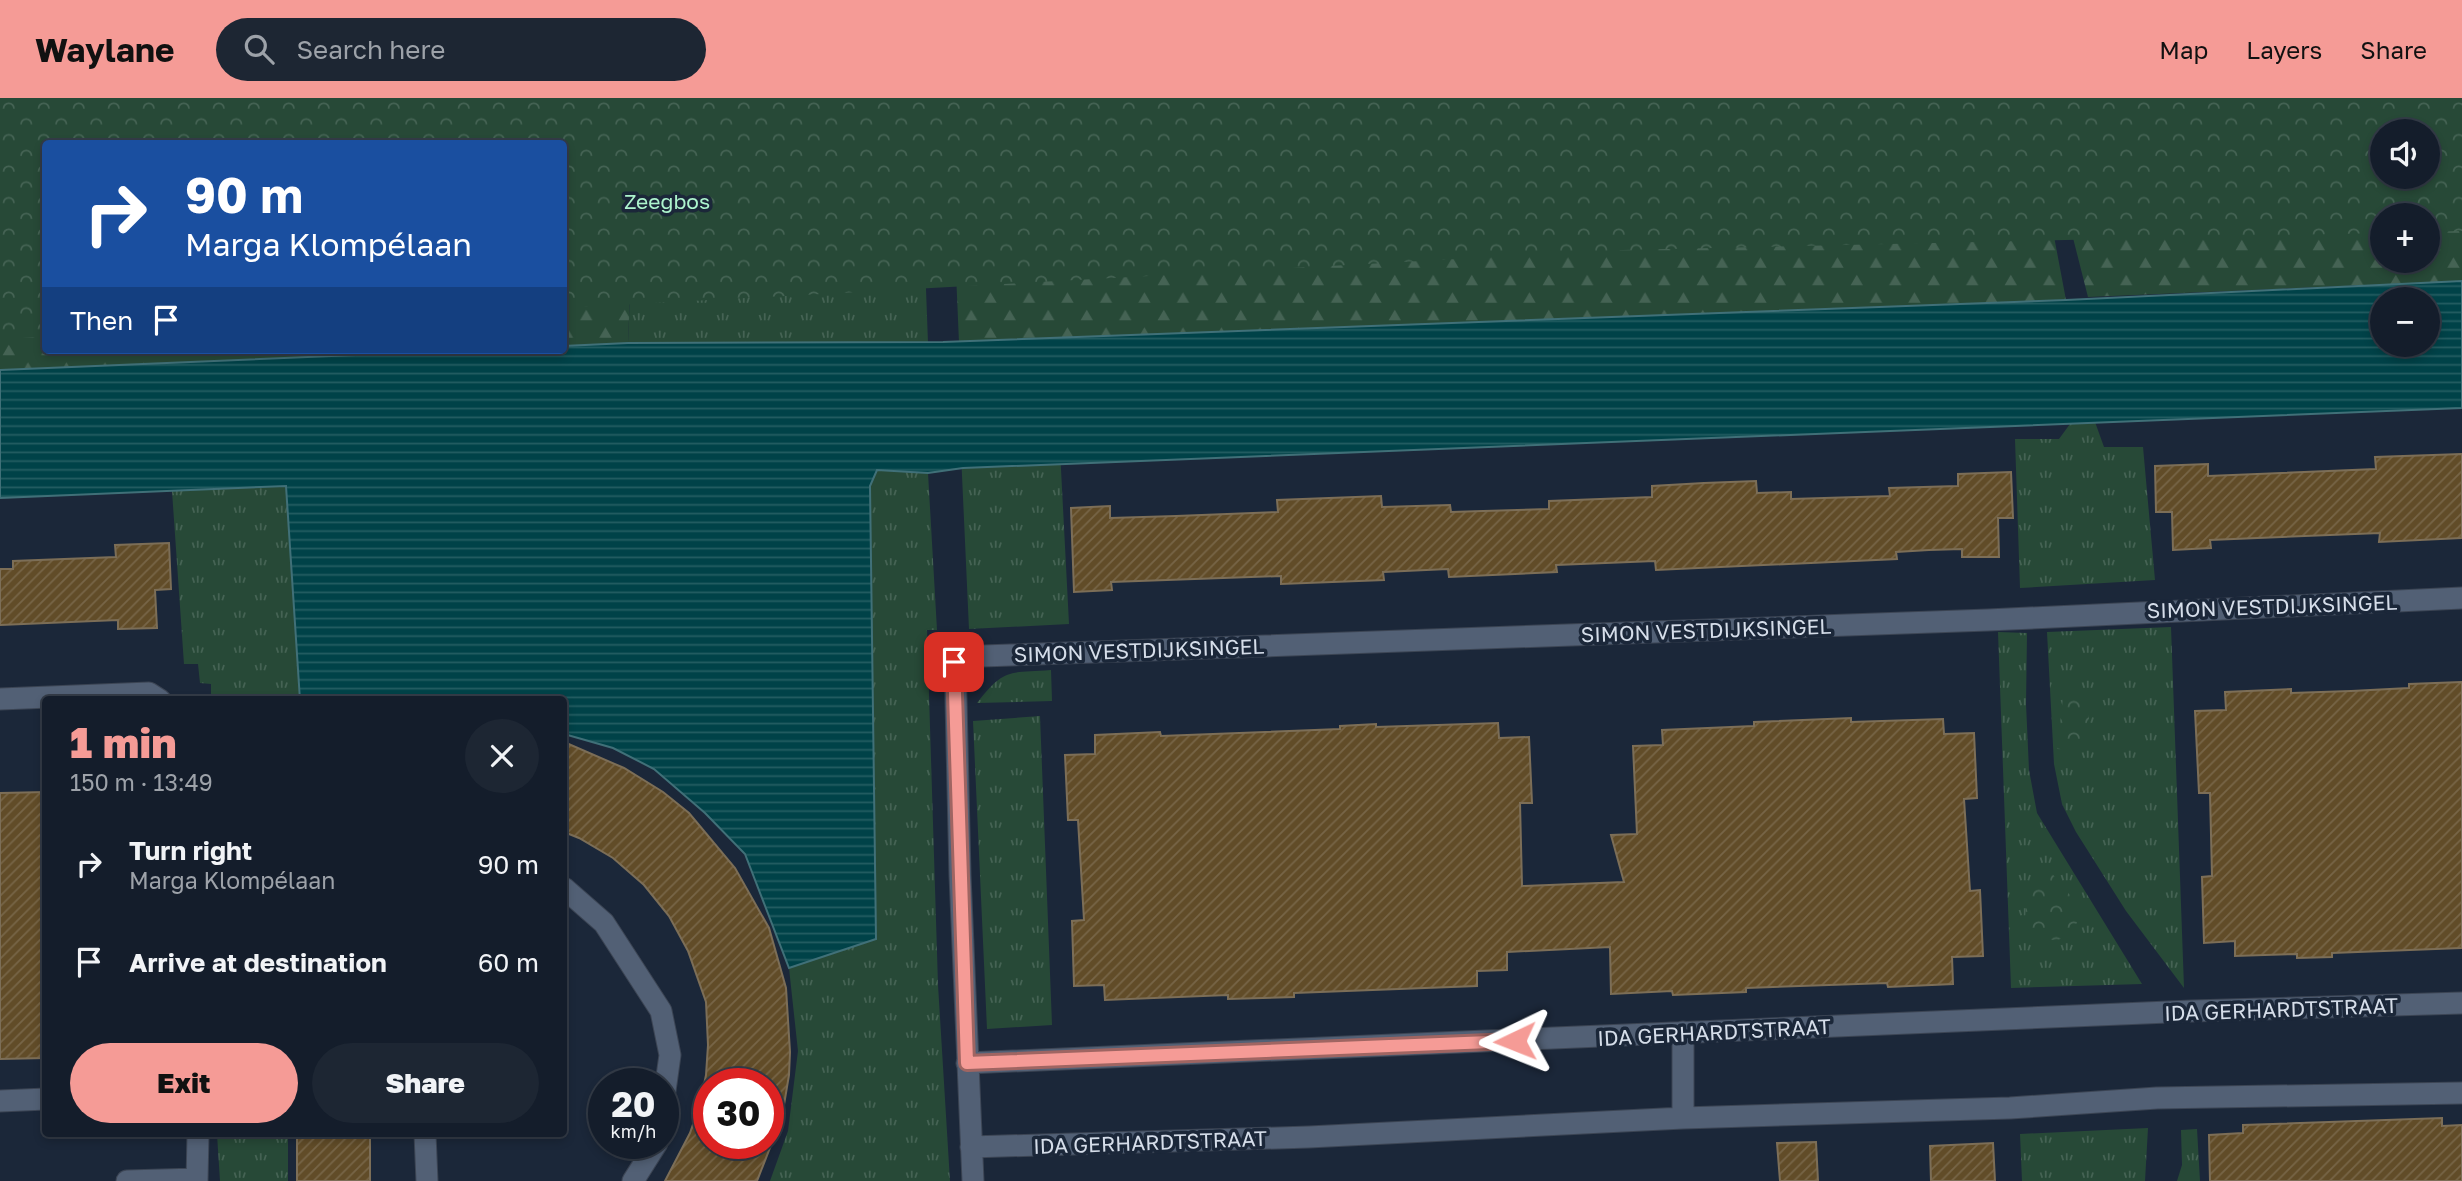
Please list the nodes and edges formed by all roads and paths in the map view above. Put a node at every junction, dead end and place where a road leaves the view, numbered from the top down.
1 (2462, 598) edge
2 (74, 696) edge
3 (154, 696) edge
4 (42, 697) edge
5 (0, 699) edge
6 (567, 891) edge
7 (2462, 1003) edge
8 (1683, 1032) junction
9 (967, 1063) junction
10 (668, 1068) edge
11 (2462, 1093) edge
12 (42, 1099) edge
13 (0, 1101) edge
14 (1683, 1118) junction
15 (198, 1137) edge
16 (425, 1137) edge
17 (971, 1147) junction
18 (647, 1159) edge
19 (197, 1180) edge
20 (127, 1181) edge
21 (427, 1181) edge
22 (634, 1181) edge
23 (973, 1181) edge

1 - 9 street, SIMON VESTDIJKSINGEL
2 - 3 street
4 - 5 street
6 - 10 street
7 - 8 street, IDA GERHARDTSTRAAT
8 - 9 street, IDA GERHARDTSTRAAT
8 - 14 street
9 - 17 street
11 - 14 street, IDA GERHARDTSTRAAT
12 - 13 street
14 - 17 street, IDA GERHARDTSTRAAT
15 - 19 street
16 - 21 street
17 - 23 street
18 - 22 street
19 - 20 street

